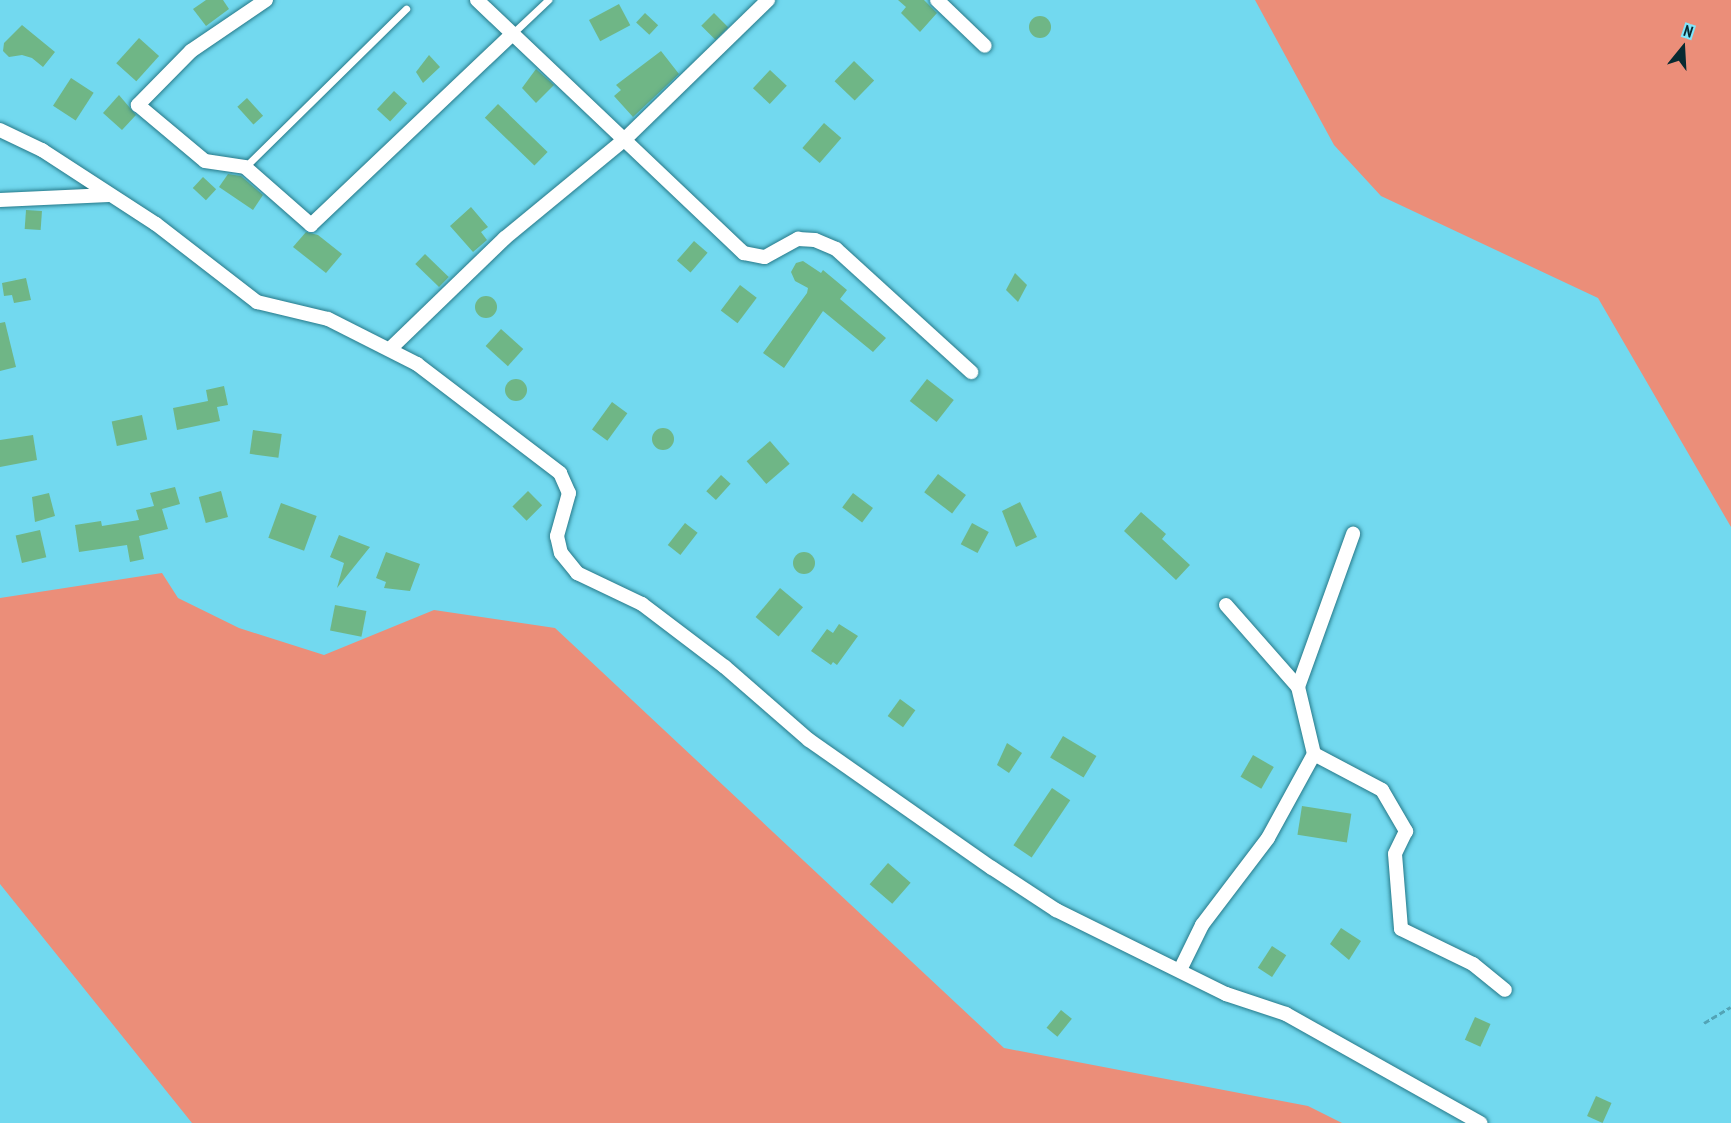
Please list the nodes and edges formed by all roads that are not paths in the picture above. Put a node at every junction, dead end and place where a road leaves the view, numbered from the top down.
1 (266, 0) edge
2 (477, 0) edge
3 (548, 0) edge
4 (768, 0) edge
5 (937, 0) edge
6 (406, 9) dead end
7 (512, 34) junction
8 (985, 46) dead end
9 (0, 129) edge
10 (624, 140) junction
11 (245, 167) junction
12 (109, 195) junction
13 (0, 200) edge
14 (391, 348) junction
15 (971, 372) dead end
16 (1353, 534) dead end
17 (1226, 605) dead end
18 (1298, 687) junction
19 (1314, 754) junction
20 (1180, 970) junction
21 (1505, 990) dead end
22 (1480, 1123) edge

1 - 11 street
2 - 7 street
3 - 7 lane
4 - 10 street
5 - 8 street
6 - 11 lane
7 - 10 street
7 - 11 street
9 - 12 street
10 - 14 street
10 - 15 street
12 - 13 street
12 - 14 street
14 - 20 street
16 - 18 street
17 - 18 street
18 - 19 street
19 - 20 street
19 - 21 street
20 - 22 street

